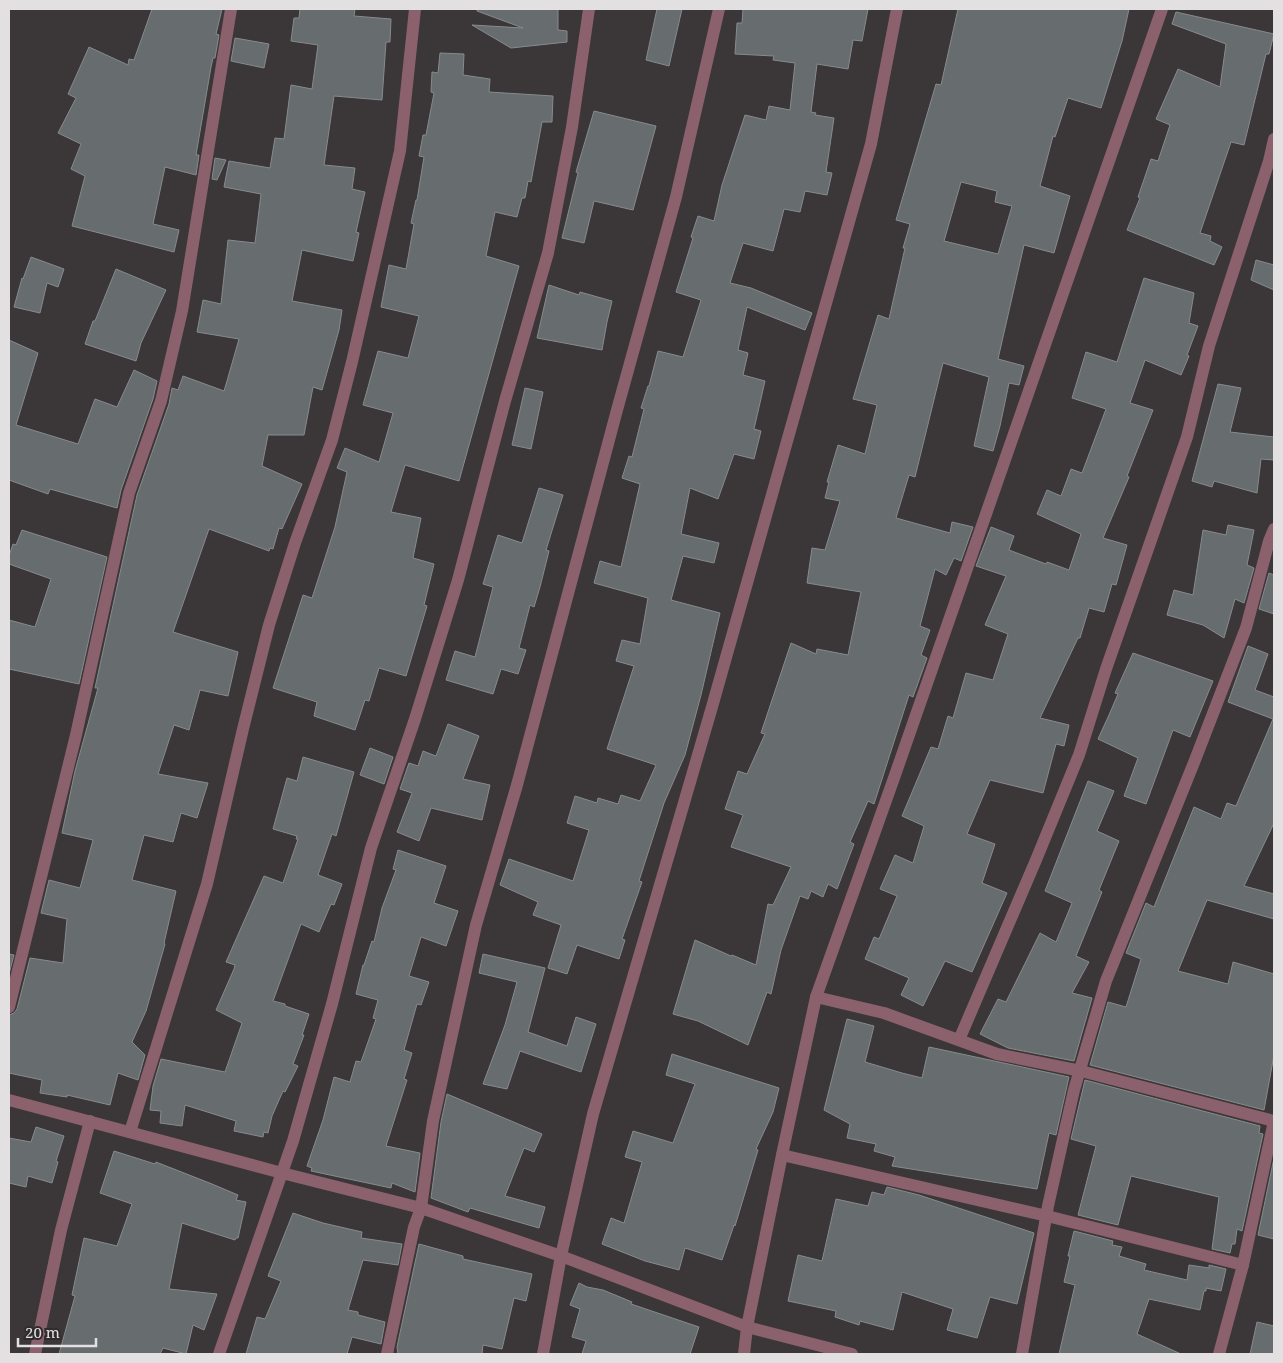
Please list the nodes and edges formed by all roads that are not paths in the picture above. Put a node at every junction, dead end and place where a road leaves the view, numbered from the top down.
1 (231, 9) edge
2 (415, 9) edge
3 (589, 9) edge
4 (719, 9) edge
5 (897, 9) edge
6 (1162, 9) edge
7 (1274, 139) edge
8 (1274, 529) edge
9 (816, 997) junction
10 (9, 1007) edge
11 (959, 1040) junction
12 (1081, 1071) junction
13 (9, 1100) edge
14 (90, 1121) junction
15 (1274, 1121) edge
16 (130, 1132) junction
17 (782, 1155) junction
18 (282, 1173) junction
19 (421, 1208) junction
20 (1047, 1216) junction
21 (561, 1256) junction
22 (1243, 1265) junction
23 (747, 1326) junction
24 (34, 1354) edge
25 (219, 1354) edge
26 (387, 1354) edge
27 (543, 1354) edge
28 (744, 1354) edge
29 (852, 1354) edge
30 (1022, 1354) edge
31 (1219, 1354) edge

1 - 10 street
2 - 16 street
3 - 18 street
4 - 19 street
5 - 21 street
6 - 9 street
7 - 11 street
8 - 12 street
9 - 11 street
9 - 17 street
11 - 12 street
12 - 15 street
12 - 20 street
13 - 14 street
14 - 16 street
14 - 24 street
15 - 22 street
16 - 18 street
17 - 20 street
17 - 23 street
18 - 19 street
18 - 25 street
19 - 21 street
19 - 26 street
20 - 22 street
20 - 30 street
21 - 23 street
21 - 27 street
22 - 31 street
23 - 28 street
23 - 29 street

